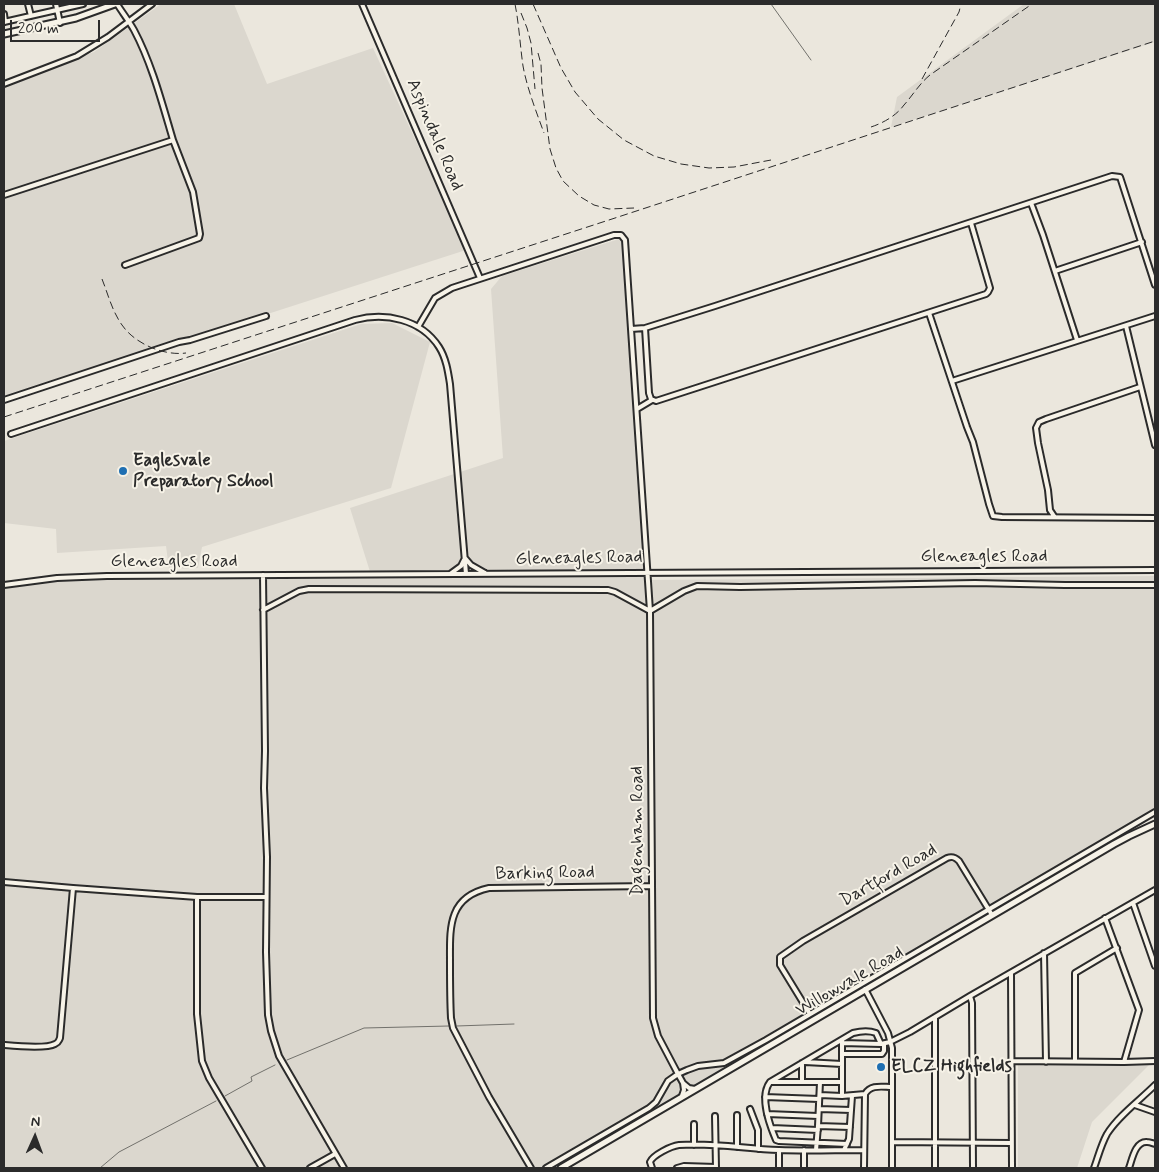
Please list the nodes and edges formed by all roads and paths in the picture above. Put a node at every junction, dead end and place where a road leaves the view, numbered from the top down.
1 (28, 4) edge
2 (56, 4) edge
3 (83, 4) edge
4 (116, 4) edge
5 (152, 4) edge
6 (362, 4) edge
7 (57, 10) junction
8 (4, 14) edge
9 (31, 16) junction
10 (4, 22) edge
11 (60, 22) junction
12 (128, 22) junction
13 (4, 34) edge
14 (4, 84) edge
15 (173, 140) junction
16 (4, 195) edge
17 (1031, 203) junction
18 (970, 223) junction
19 (1142, 242) junction
20 (125, 266) dead end
21 (1054, 271) junction
22 (480, 278) junction
23 (1155, 285) edge
24 (929, 313) junction
25 (266, 316) dead end
26 (1155, 316) edge
27 (1126, 326) junction
28 (418, 327) junction
29 (645, 328) junction
30 (632, 329) junction
31 (1077, 340) junction
32 (952, 381) junction
33 (1140, 387) junction
34 (4, 400) edge
35 (652, 400) junction
36 (636, 409) junction
37 (1153, 430) edge
38 (11, 434) dead end
39 (1155, 445) edge
40 (1054, 516) junction
41 (1155, 518) edge
42 (465, 558) junction
43 (1155, 570) edge
44 (649, 572) junction
45 (448, 574) junction
46 (466, 574) junction
47 (488, 574) junction
48 (263, 575) junction
49 (4, 585) edge
50 (1155, 585) edge
51 (263, 610) junction
52 (650, 611) junction
53 (1155, 812) edge
54 (1155, 824) edge
55 (4, 882) edge
56 (652, 886) junction
57 (73, 888) junction
58 (1155, 890) edge
59 (197, 897) junction
60 (266, 897) junction
61 (1133, 903) junction
62 (988, 910) junction
63 (992, 915) junction
64 (1105, 918) junction
65 (1117, 948) junction
66 (1044, 953) junction
67 (1155, 966) edge
68 (1011, 973) junction
69 (865, 989) junction
70 (970, 996) junction
71 (810, 1014) junction
72 (935, 1017) junction
73 (842, 1041) junction
74 (890, 1042) junction
75 (883, 1044) junction
76 (4, 1045) edge
77 (842, 1054) junction
78 (1011, 1061) junction
79 (1155, 1061) edge
80 (803, 1062) junction
81 (1046, 1062) junction
82 (1075, 1062) junction
83 (1124, 1062) junction
84 (842, 1064) junction
85 (678, 1074) junction
86 (770, 1082) junction
87 (802, 1082) junction
88 (820, 1082) junction
89 (842, 1082) junction
90 (683, 1083) junction
91 (1155, 1086) edge
92 (892, 1087) junction
93 (695, 1089) junction
94 (865, 1094) junction
95 (682, 1096) junction
96 (842, 1096) junction
97 (852, 1096) junction
98 (766, 1097) junction
99 (820, 1097) junction
100 (1135, 1105) junction
101 (750, 1109) dead end
102 (819, 1109) junction
103 (851, 1110) junction
104 (1155, 1112) edge
105 (767, 1114) junction
106 (737, 1115) dead end
107 (714, 1116) dead end
108 (818, 1116) junction
109 (694, 1124) dead end
110 (850, 1127) junction
111 (772, 1128) junction
112 (818, 1128) junction
113 (892, 1142) junction
114 (935, 1142) junction
115 (973, 1142) junction
116 (817, 1143) junction
117 (1011, 1143) junction
118 (847, 1144) junction
119 (1155, 1144) edge
120 (694, 1145) junction
121 (715, 1145) junction
122 (737, 1147) junction
123 (758, 1149) junction
124 (779, 1150) junction
125 (804, 1150) junction
126 (816, 1150) junction
127 (844, 1150) junction
128 (863, 1150) junction
129 (335, 1154) junction
130 (262, 1168) edge
131 (310, 1168) edge
132 (344, 1168) edge
133 (531, 1168) edge
134 (546, 1168) edge
135 (561, 1168) edge
136 (652, 1168) edge
137 (677, 1168) edge
138 (716, 1168) edge
139 (779, 1168) edge
140 (804, 1168) edge
141 (864, 1168) edge
142 (892, 1168) edge
143 (935, 1168) edge
144 (973, 1168) edge
145 (1012, 1168) edge
146 (1094, 1168) edge
147 (1130, 1168) edge

1 - 9 street
2 - 7 street
3 - 7 street
4 - 11 main road
4 - 12 street
5 - 12 street
6 - 22 street, Aspindale Road
7 - 9 street
7 - 11 street
8 - 10 street
9 - 10 street
11 - 13 main road
12 - 14 street
12 - 15 street
15 - 16 street
15 - 20 street
17 - 18 street
17 - 19 street
17 - 21 street
18 - 24 street
18 - 29 street
19 - 21 street
19 - 23 street
21 - 31 street
22 - 28 street
22 - 30 street, Dagenham Road
24 - 32 street
24 - 35 street
25 - 34 street
26 - 27 street
27 - 31 street
27 - 33 street
28 - 38 street
28 - 42 street
29 - 30 street
29 - 35 street
30 - 36 street, Dagenham Road
31 - 32 street
32 - 40 street
33 - 37 street
33 - 40 street
35 - 36 street
36 - 44 street, Dagenham Road
37 - 39 street
40 - 41 street
42 - 45 street
42 - 46 street
42 - 47 street
43 - 44 street, Gleneagles Road
44 - 47 street, Gleneagles Road
44 - 52 street, Dagenham Road
45 - 46 street, Gleneagles Road
45 - 48 street, Gleneagles Road
46 - 47 street, Gleneagles Road
48 - 49 street, Gleneagles Road
48 - 51 street
50 - 52 street
51 - 52 street
51 - 60 street
52 - 56 street, Dagenham Road
53 - 62 street
54 - 63 main road, Willowvale Road
55 - 57 street
56 - 85 street, Dagenham Road
56 - 133 street, Barking Road
57 - 59 street
57 - 76 street
58 - 61 street
59 - 60 street
59 - 130 street
60 - 129 street
61 - 64 street
61 - 67 street
62 - 63 street, Dartford Road
62 - 71 street
62 - 71 street, Dartford Road
63 - 69 main road, Willowvale Road
64 - 65 street
64 - 66 street
65 - 82 street
65 - 83 street
66 - 68 street
66 - 81 street
68 - 70 street
68 - 78 street
69 - 74 street
69 - 93 main road, Willowvale Road
70 - 72 street
70 - 115 street
71 - 85 street
72 - 74 street
72 - 114 street
73 - 75 street
73 - 75 street
73 - 77 street
73 - 80 street
74 - 75 street
74 - 92 street
75 - 77 street
77 - 84 street
78 - 81 street
78 - 117 street
79 - 83 street
80 - 84 street
80 - 86 street
80 - 87 street
81 - 82 street
82 - 83 street
84 - 89 street
85 - 90 street, Dagenham Road
85 - 134 street
86 - 87 street
86 - 98 street
87 - 88 street
88 - 89 street
88 - 99 street
89 - 96 street
90 - 93 street
90 - 95 street
91 - 100 street
92 - 94 street
92 - 113 street
93 - 95 main road, Willowvale Road
94 - 97 street
94 - 128 street
95 - 135 main road, Willowvale Road
96 - 97 street
96 - 99 street
97 - 103 street
98 - 99 street
98 - 105 street
99 - 102 street
100 - 104 street
100 - 146 street
101 - 123 street
102 - 103 street
102 - 108 street
103 - 110 street
105 - 108 street
105 - 111 street
106 - 122 street
107 - 121 street
108 - 112 street
109 - 120 street
110 - 112 street
110 - 118 street
111 - 112 street
111 - 116 street
112 - 116 street
113 - 114 street
113 - 142 street
114 - 115 street
114 - 143 street
115 - 117 street
115 - 144 street
116 - 118 street
116 - 126 street
117 - 145 street
118 - 127 street
119 - 147 street
120 - 121 street
120 - 136 street
121 - 122 street
121 - 138 street
122 - 123 street
123 - 124 street
124 - 125 street
124 - 139 street
125 - 126 street
125 - 140 street
126 - 127 street
127 - 128 street
128 - 141 street
129 - 131 street
129 - 132 street
137 - 138 street

